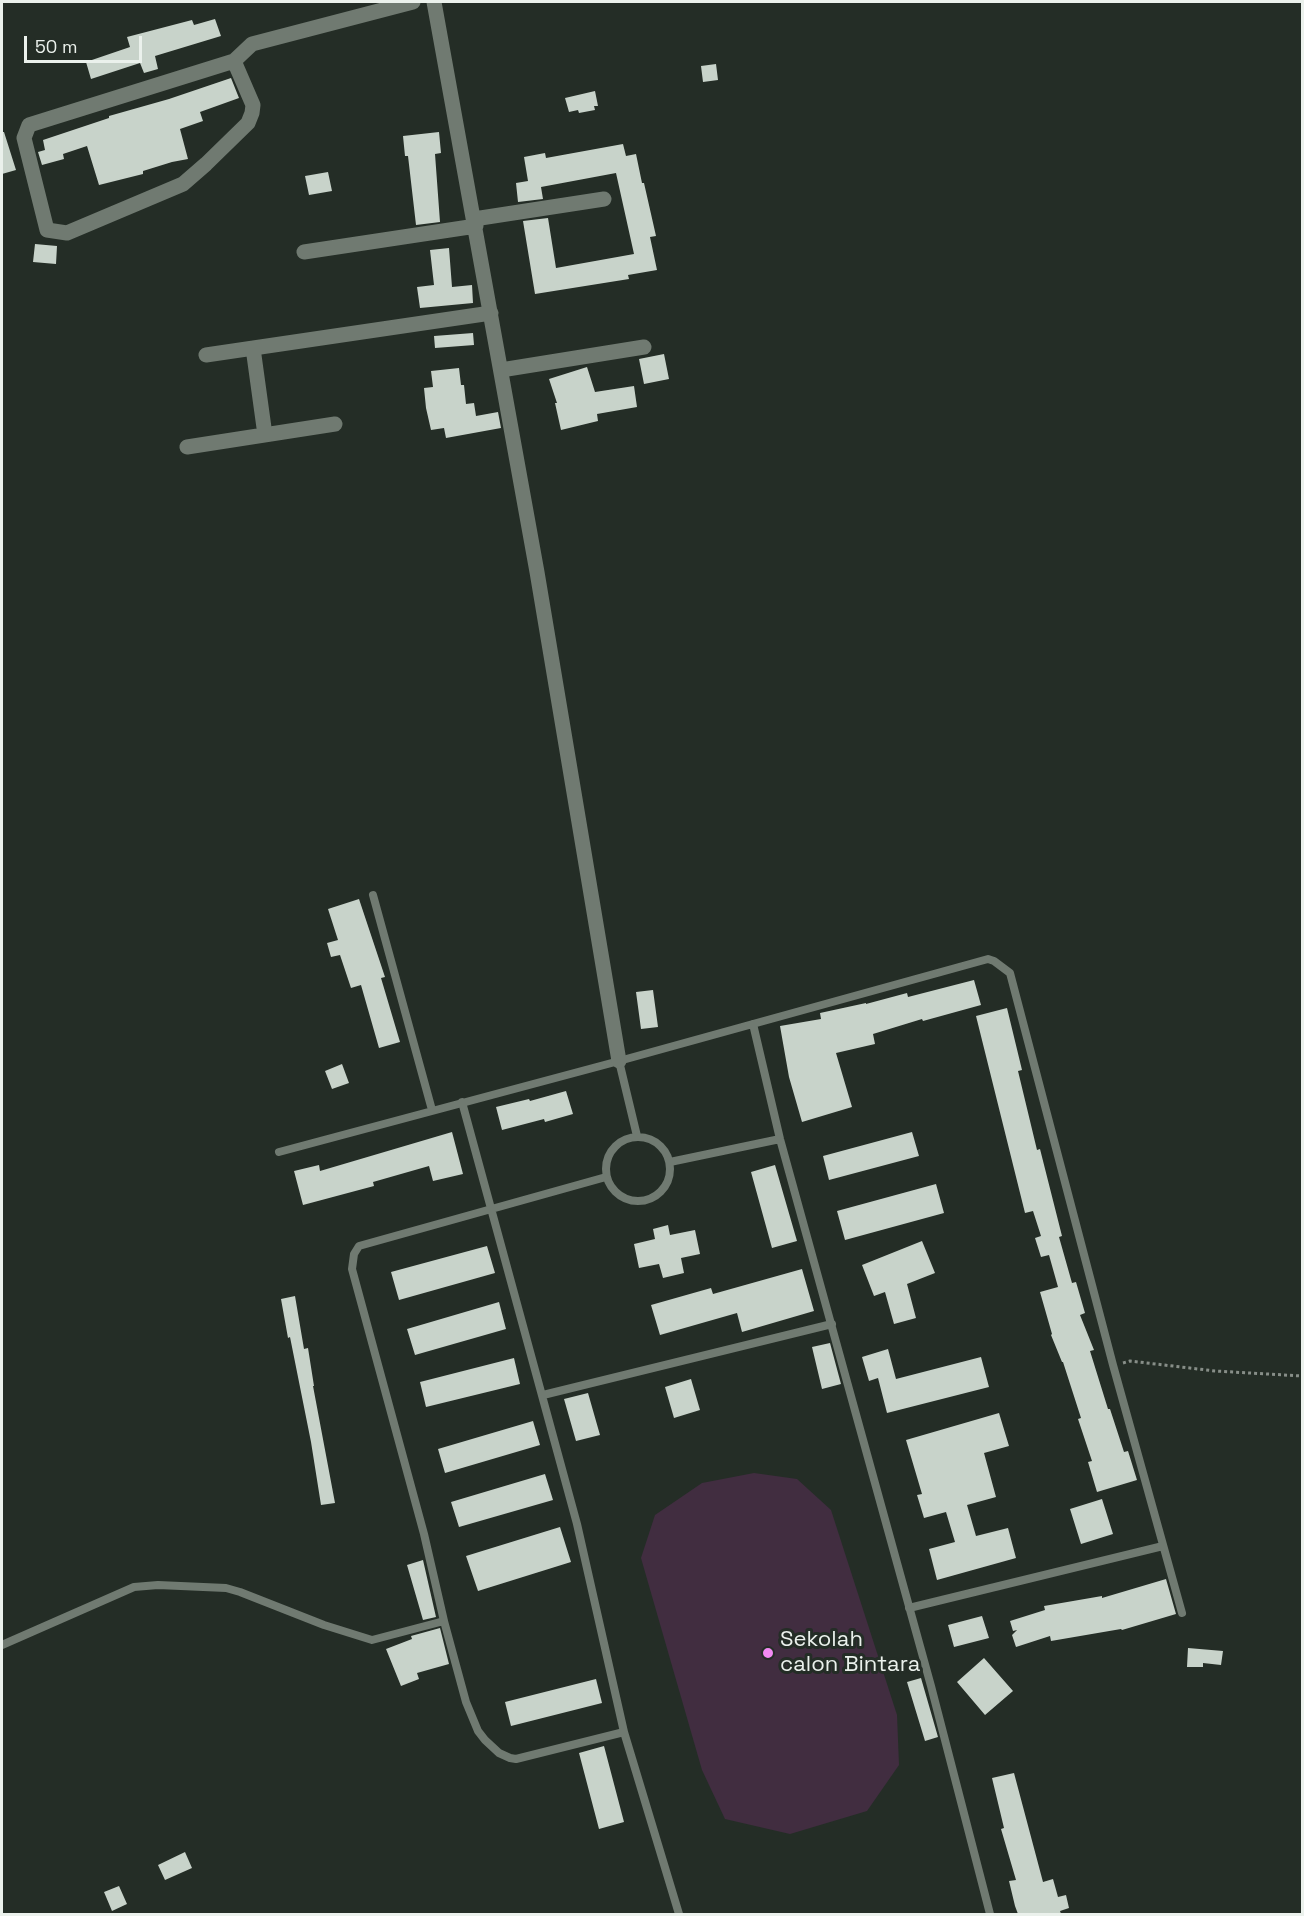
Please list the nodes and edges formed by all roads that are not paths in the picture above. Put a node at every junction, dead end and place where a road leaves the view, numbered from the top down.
1 (413, 2) edge
2 (434, 2) edge
3 (234, 61) junction
4 (604, 199) dead end
5 (475, 223) junction
6 (304, 252) dead end
7 (491, 313) junction
8 (644, 346) dead end
9 (253, 348) junction
10 (206, 355) dead end
11 (501, 370) junction
12 (335, 424) dead end
13 (265, 435) junction
14 (187, 447) dead end
15 (373, 895) dead end
16 (753, 1024) junction
17 (619, 1061) junction
18 (462, 1102) junction
19 (432, 1110) junction
20 (637, 1136) junction
21 (780, 1138) junction
22 (279, 1152) dead end
23 (670, 1162) junction
24 (606, 1178) junction
25 (492, 1209) junction
26 (832, 1324) junction
27 (543, 1395) junction
28 (1163, 1546) junction
29 (909, 1608) junction
30 (1182, 1613) dead end
31 (444, 1621) junction
32 (2, 1645) edge
33 (624, 1732) junction
34 (679, 1914) edge
35 (990, 1914) edge

1 - 3 street
2 - 5 street
3 - 3 street
4 - 5 street
5 - 6 street
5 - 7 street
7 - 9 street
7 - 11 street
8 - 11 street
9 - 10 street
9 - 13 street
11 - 17 street
12 - 13 street
13 - 14 street
15 - 19 lane
16 - 17 lane
16 - 21 lane
16 - 28 lane
17 - 18 lane
17 - 20 lane
18 - 19 lane
18 - 25 lane
19 - 22 lane
20 - 23 lane
20 - 24 lane
21 - 23 lane
21 - 26 lane
23 - 24 lane
24 - 25 lane
25 - 27 lane
25 - 31 lane
26 - 27 lane
26 - 29 lane
27 - 33 lane
28 - 29 lane
28 - 30 lane
29 - 35 lane
31 - 32 lane
31 - 33 lane
33 - 34 lane

